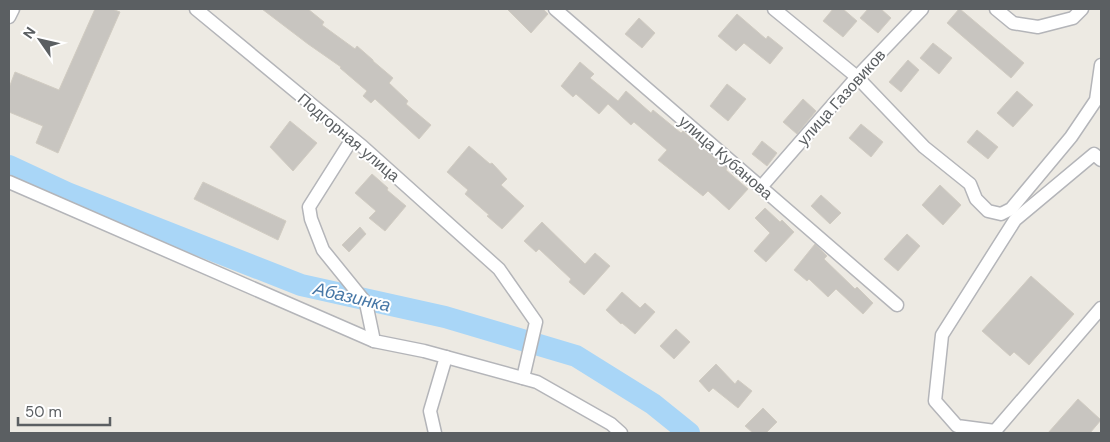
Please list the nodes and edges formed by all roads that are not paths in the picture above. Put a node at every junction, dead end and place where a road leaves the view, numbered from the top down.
1 (13, 9) edge
2 (196, 9) edge
3 (555, 9) edge
4 (774, 9) edge
5 (922, 9) edge
6 (996, 9) edge
7 (1082, 9) edge
8 (9, 17) edge
9 (1101, 65) edge
10 (857, 77) junction
11 (352, 139) junction
12 (1101, 160) edge
13 (9, 182) edge
14 (761, 187) junction
15 (897, 305) dead end
16 (1101, 308) edge
17 (374, 341) junction
18 (446, 357) junction
19 (523, 378) junction
20 (995, 432) edge
21 (435, 433) edge
22 (621, 433) edge

1 - 8 street
2 - 11 street, Подгорная улица
3 - 14 street, улица Кубанова
4 - 10 street
5 - 10 street, улица Газовиков
6 - 7 street
9 - 10 street
10 - 14 street, улица Газовиков
11 - 17 street
11 - 19 street, Подгорная улица
12 - 20 street
13 - 17 street
14 - 15 street, улица Кубанова
16 - 20 street
17 - 18 street
18 - 19 street
18 - 21 street
19 - 22 street

